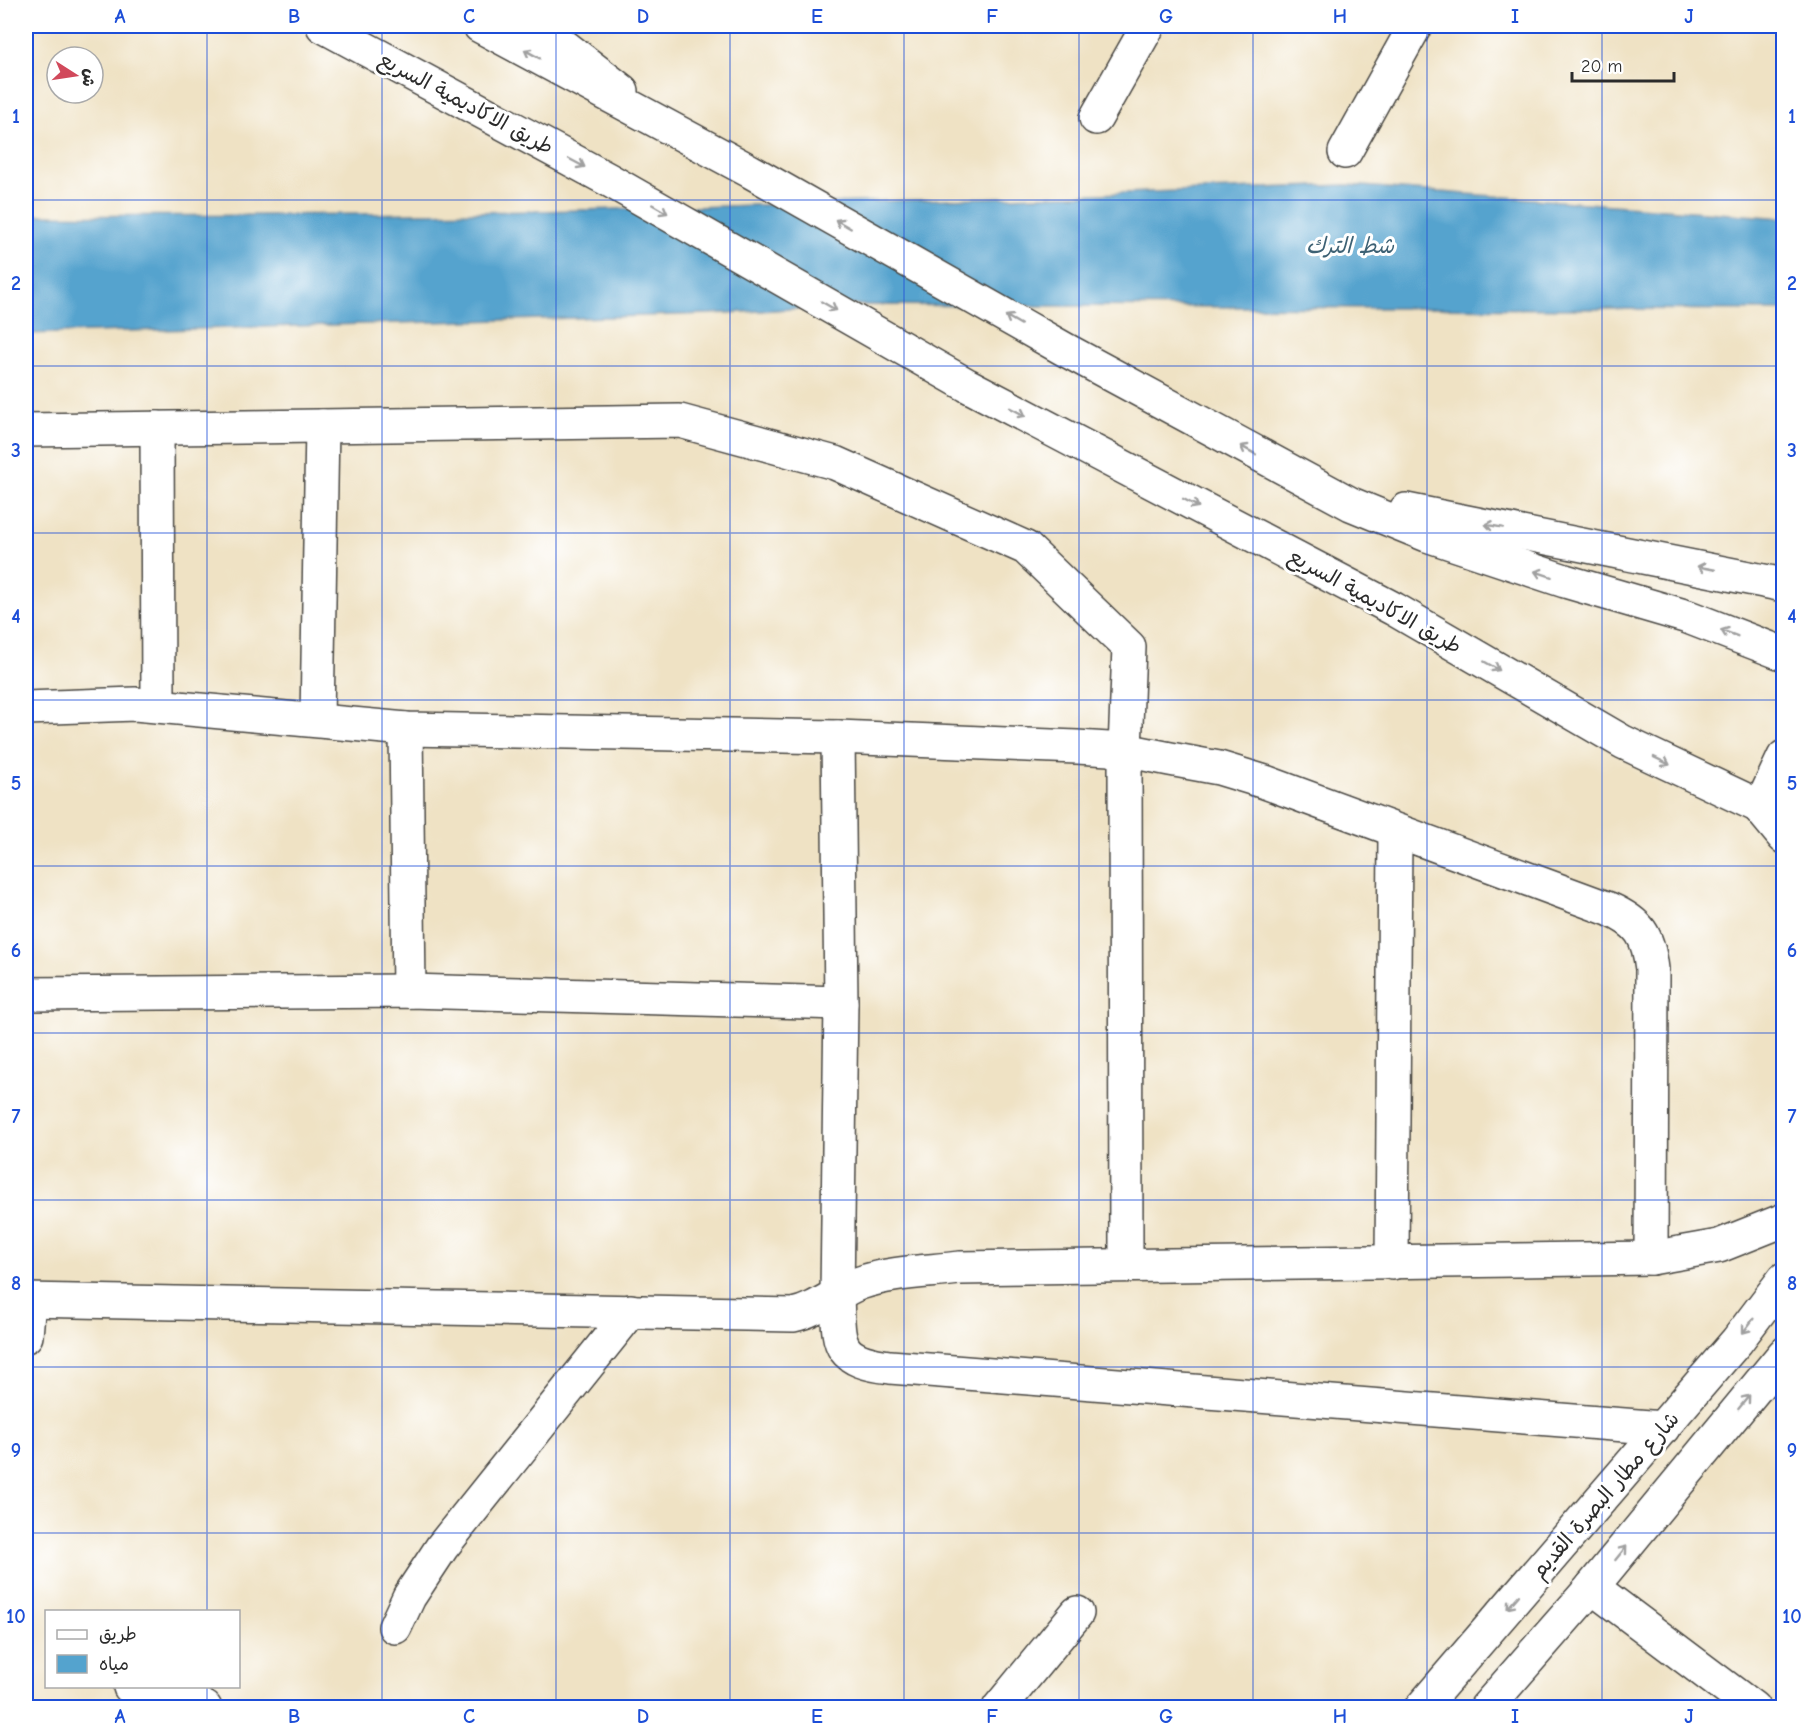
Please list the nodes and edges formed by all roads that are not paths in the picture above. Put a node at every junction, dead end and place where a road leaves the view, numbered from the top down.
1 (323, 26) edge
2 (480, 26) edge
3 (538, 26) edge
4 (1148, 26) edge
5 (1415, 26) edge
6 (1096, 118) dead end
7 (689, 140) junction
8 (1345, 152) dead end
9 (322, 426) junction
10 (157, 428) junction
11 (26, 430) edge
12 (1278, 466) junction
13 (1784, 585) edge
14 (1784, 654) edge
15 (158, 705) junction
16 (26, 708) edge
17 (317, 720) junction
18 (406, 729) junction
19 (838, 737) junction
20 (1125, 750) junction
21 (1784, 757) edge
22 (1772, 813) edge
23 (1395, 832) junction
24 (1784, 837) edge
25 (410, 991) junction
26 (26, 994) edge
27 (841, 1003) junction
28 (1784, 1220) edge
29 (1651, 1258) junction
30 (1392, 1263) junction
31 (1126, 1264) junction
32 (1784, 1279) edge
33 (837, 1294) junction
34 (27, 1300) edge
35 (631, 1311) junction
36 (26, 1336) edge
37 (1780, 1366) edge
38 (1663, 1428) junction
39 (1592, 1587) junction
40 (1077, 1613) dead end
41 (395, 1627) dead end
42 (135, 1688) edge
43 (206, 1707) edge
44 (999, 1707) edge
45 (1421, 1707) edge
46 (1486, 1707) edge
47 (1753, 1707) edge

1 -> 22 main road, طريق الاكاديمية السريع
7 -> 2 main road
3 - 7 main road
4 - 6 main road
5 - 8 main road
12 -> 7 main road
9 - 10 main road
9 - 17 main road
9 - 20 main road
10 - 11 main road
10 - 15 main road
13 -> 12 main road
14 -> 12 main road
15 - 16 main road
15 - 17 main road
17 - 18 main road
18 - 19 main road
18 - 25 main road
19 - 20 main road
19 - 27 main road
20 - 23 main road
20 - 31 main road
21 - 22 main road
22 - 24 main road
23 - 29 main road
23 - 30 main road
25 - 26 main road
25 - 27 main road
27 - 33 main road
28 - 29 main road
29 - 30 main road
30 - 31 main road
31 - 33 main road
32 -> 38 main road, شارع مطار البصرة القديم
33 - 35 main road
33 - 38 main road
34 - 35 main road
34 - 36 main road
35 - 41 main road
39 -> 37 main road
38 -> 45 main road, شارع مطار البصرة القديم
39 - 46 main road
39 - 47 main road
40 - 44 main road
42 - 43 main road

